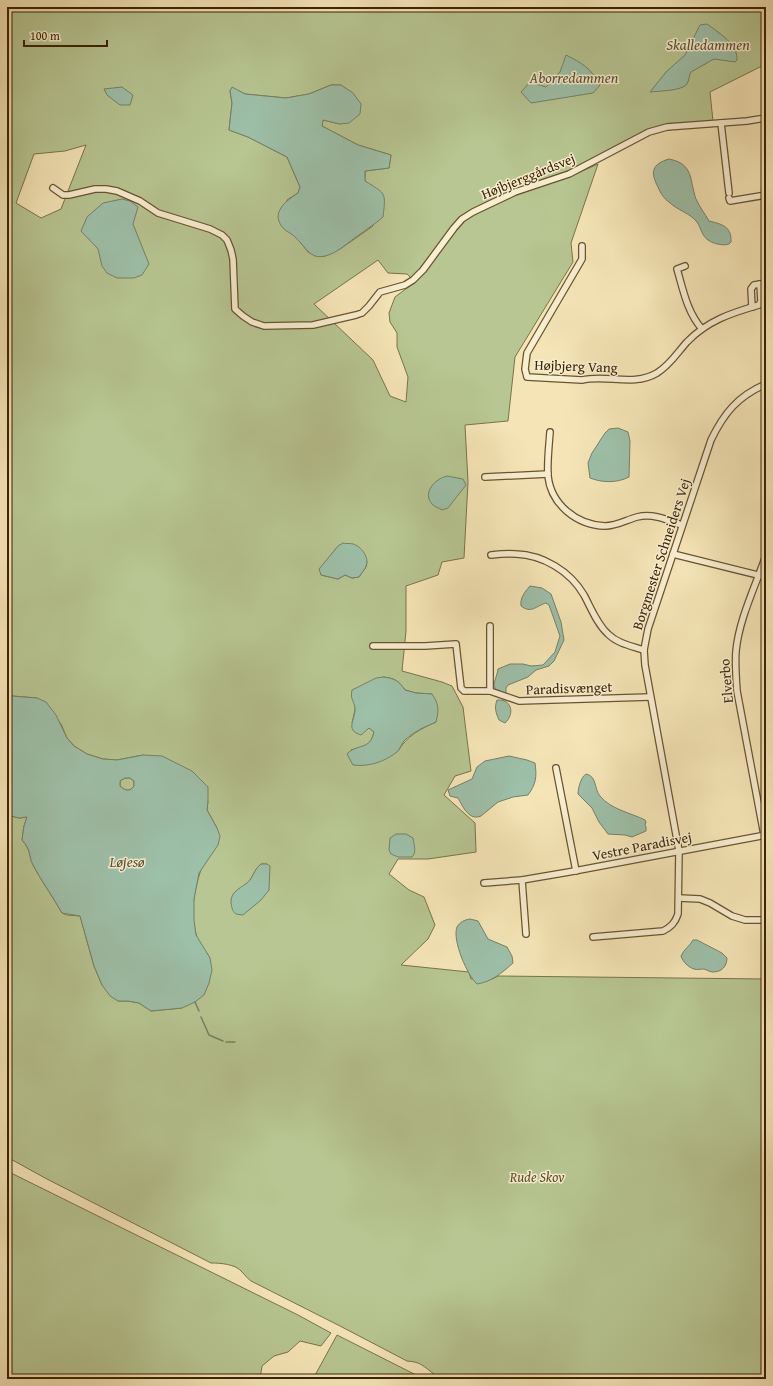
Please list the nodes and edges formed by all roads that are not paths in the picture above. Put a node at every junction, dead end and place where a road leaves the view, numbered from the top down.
1 (766, 118) edge
2 (721, 123) junction
3 (53, 188) dead end
4 (766, 195) edge
5 (582, 246) dead end
6 (685, 266) dead end
7 (763, 283) edge
8 (752, 307) junction
9 (702, 329) junction
10 (766, 384) edge
11 (550, 432) dead end
12 (548, 474) junction
13 (486, 477) dead end
14 (682, 525) junction
15 (491, 554) dead end
16 (673, 554) junction
17 (766, 554) edge
18 (759, 576) junction
19 (766, 577) edge
20 (490, 626) dead end
21 (373, 646) dead end
22 (644, 650) junction
23 (490, 691) junction
24 (650, 697) junction
25 (556, 768) dead end
26 (765, 835) edge
27 (679, 851) junction
28 (576, 871) junction
29 (522, 880) junction
30 (484, 883) dead end
31 (678, 898) junction
32 (766, 920) edge
33 (526, 934) dead end
34 (593, 937) dead end

1 - 2 street, Højbjerggårdsvej
2 - 3 street, Højbjerggårdsvej
2 - 4 street
5 - 9 street, Højbjerg Vang
6 - 9 street
7 - 8 street
7 - 8 street
8 - 9 street, Højbjerg Vang
10 - 14 street, Borgmester Schneiders Vej
11 - 12 street
12 - 13 street
12 - 14 street
14 - 16 street, Borgmester Schneiders Vej
15 - 22 street
16 - 18 street
16 - 22 street, Borgmester Schneiders Vej
17 - 18 street, Elverbo
18 - 19 street
18 - 26 street, Elverbo
20 - 23 street
21 - 23 street, Paradisvænget
22 - 24 street, Borgmester Schneiders Vej
23 - 24 street, Paradisvænget
24 - 27 street, Borgmester Schneiders Vej
25 - 28 street
26 - 27 street, Vestre Paradisvej
27 - 28 street, Vestre Paradisvej
27 - 31 street, Borgmester Schneiders Vej
28 - 29 street, Vestre Paradisvej
29 - 30 street, Vestre Paradisvej
29 - 33 street
31 - 32 street
31 - 34 street, Borgmester Schneiders Vej

